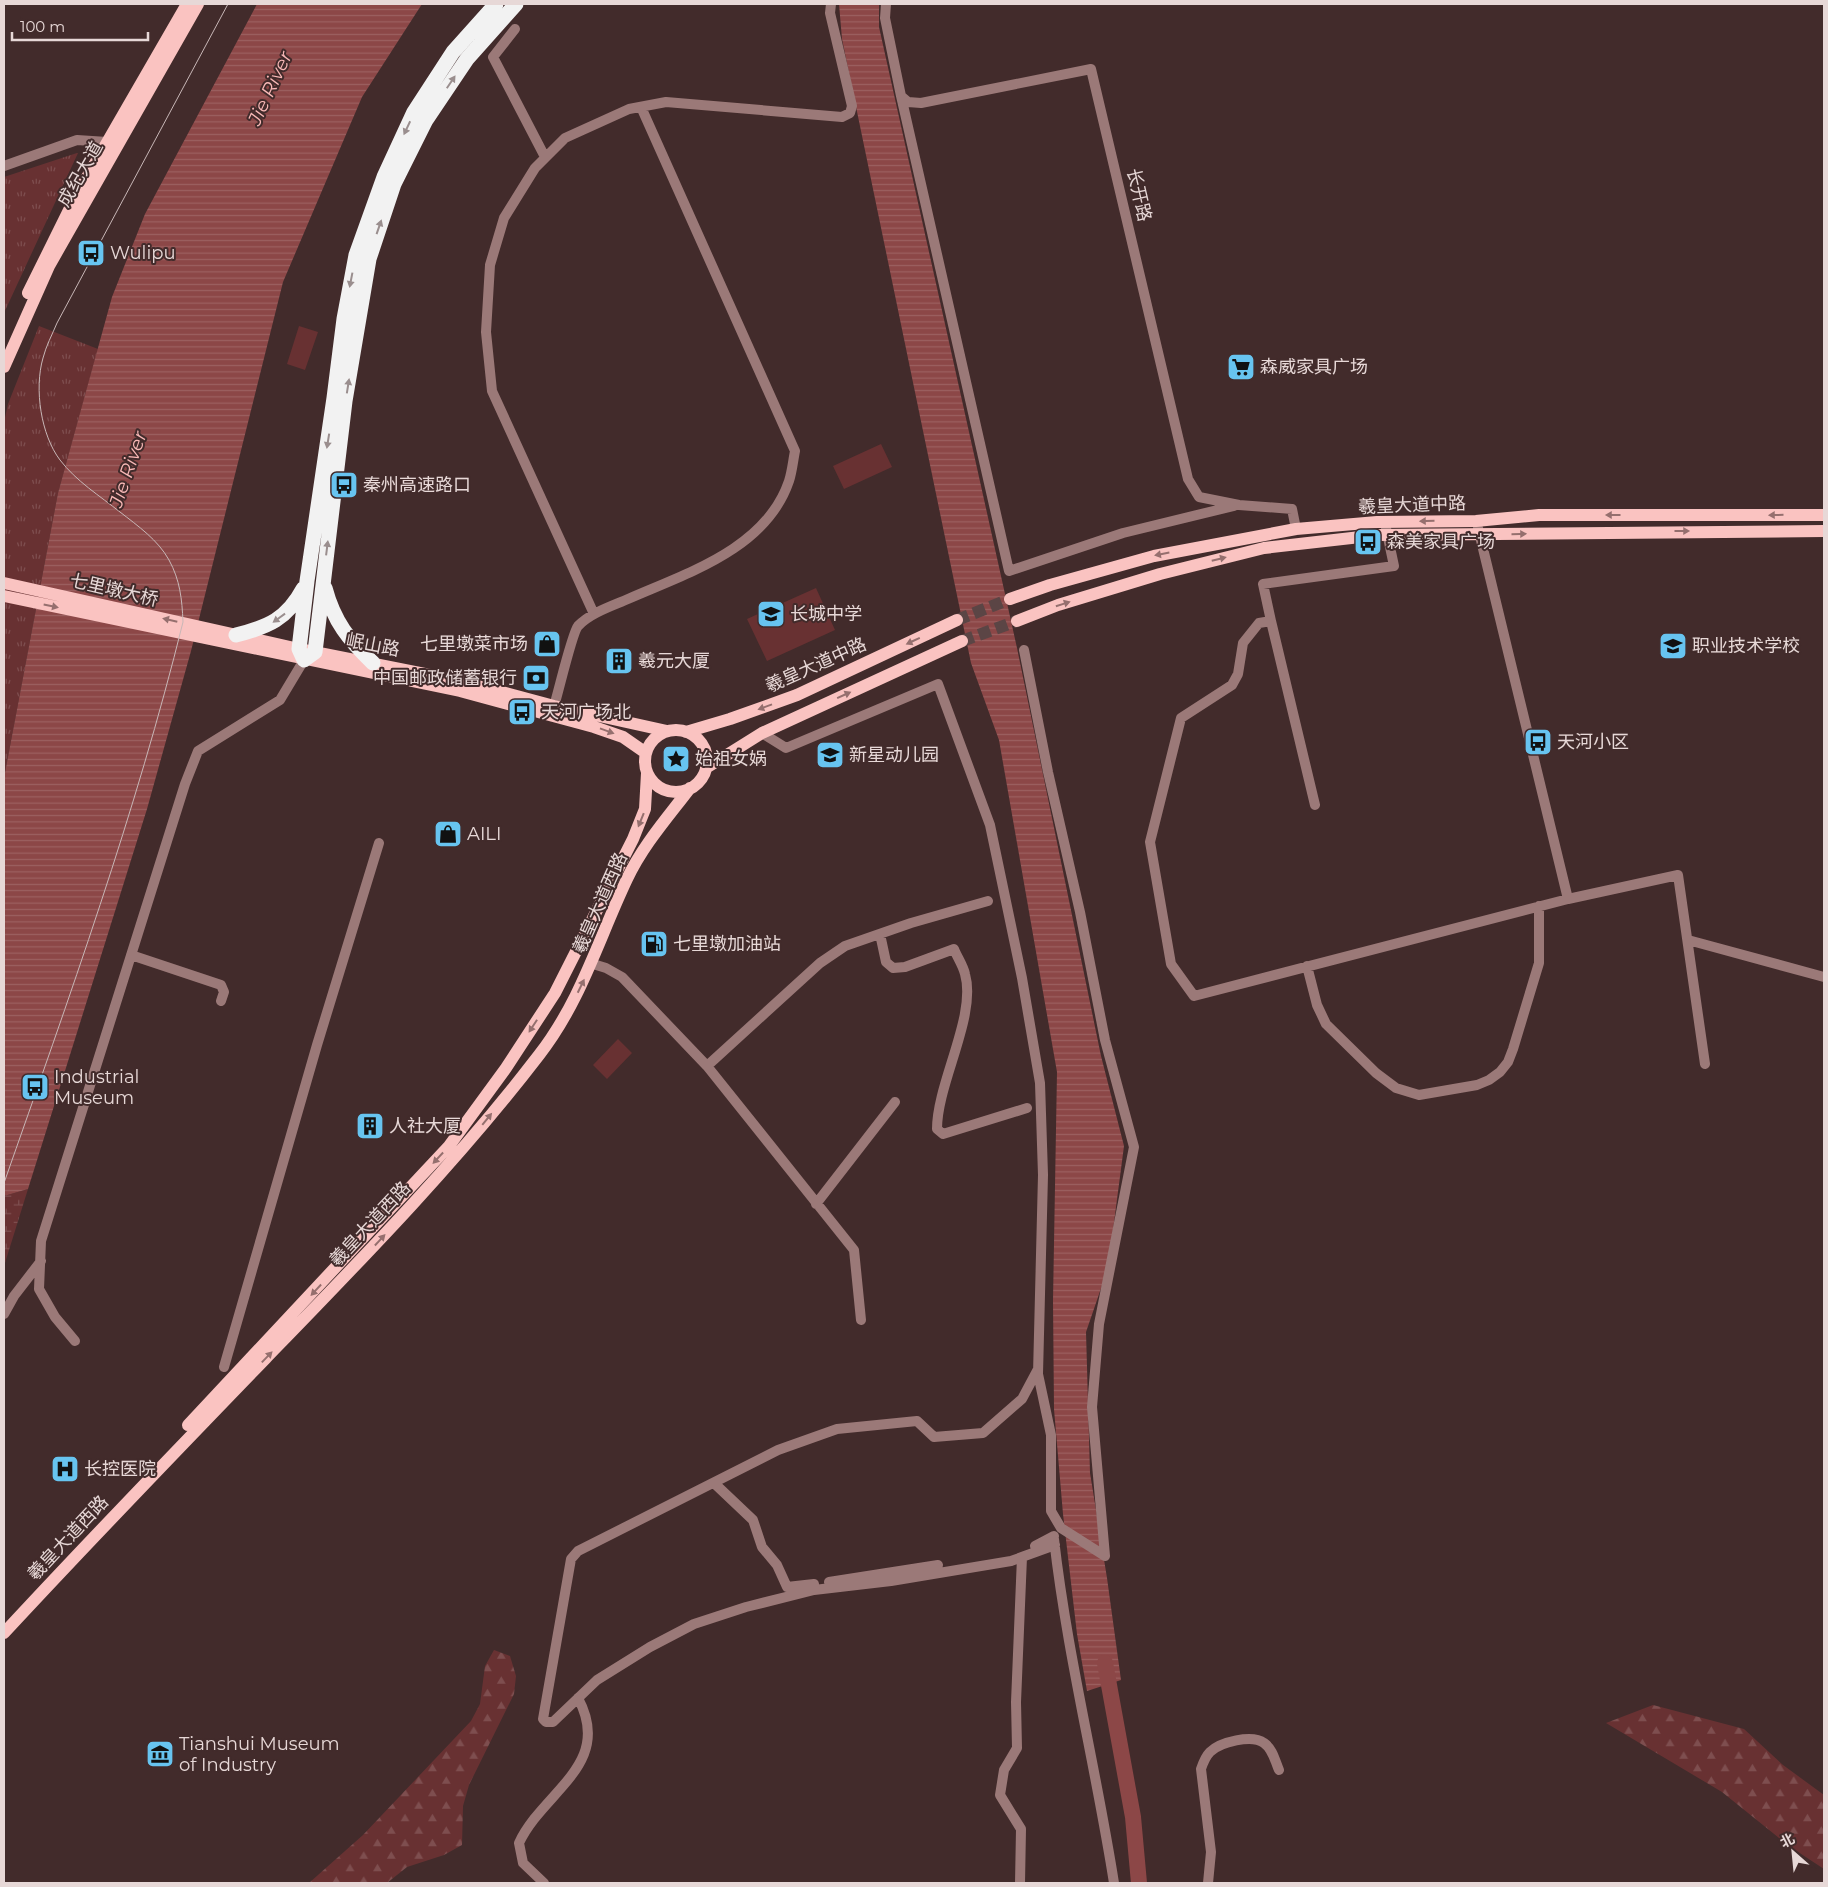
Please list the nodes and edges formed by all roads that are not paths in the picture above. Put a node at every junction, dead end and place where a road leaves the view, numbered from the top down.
1 (187, 4) edge
2 (198, 4) edge
3 (496, 4) edge
4 (516, 4) edge
5 (831, 4) edge
6 (886, 4) edge
7 (515, 29) dead end
8 (901, 96) junction
9 (641, 107) junction
10 (107, 142) junction
11 (545, 158) junction
12 (4, 166) edge
13 (4, 347) edge
14 (4, 367) edge
15 (1239, 505) junction
16 (1824, 515) edge
17 (1476, 520) junction
18 (1384, 522) junction
19 (1296, 529) junction
20 (1824, 531) edge
21 (1480, 534) junction
22 (1388, 535) junction
23 (307, 581) junction
24 (323, 582) junction
25 (4, 583) edge
26 (4, 596) edge
27 (1010, 599) tunnel mouth
28 (594, 614) junction
29 (957, 620) tunnel mouth
30 (1017, 621) tunnel mouth
31 (1271, 621) junction
32 (236, 635) junction
33 (217, 636) junction
34 (962, 641) tunnel mouth
35 (1024, 650) dead end
36 (306, 654) junction
37 (373, 663) junction
38 (554, 706) junction
39 (667, 731) junction
40 (686, 732) junction
41 (762, 733) junction
42 (646, 753) junction
43 (706, 768) junction
44 (647, 773) junction
45 (690, 788) junction
46 (1315, 805) dead end
47 (379, 842) dead end
48 (1568, 899) junction
49 (988, 901) dead end
50 (1539, 906) junction
51 (880, 934) junction
52 (1688, 940) junction
53 (131, 955) junction
54 (593, 964) junction
55 (1307, 966) junction
56 (1824, 977) edge
57 (221, 1001) dead end
58 (1705, 1064) dead end
59 (707, 1066) junction
60 (895, 1102) dead end
61 (1027, 1108) dead end
62 (816, 1204) junction
63 (40, 1261) junction
64 (4, 1314) edge
65 (861, 1320) dead end
66 (75, 1340) dead end
67 (224, 1367) dead end
68 (1038, 1369) junction
69 (714, 1484) junction
70 (1051, 1510) junction
71 (1054, 1540) junction
72 (1022, 1557) junction
73 (4, 1622) edge
74 (4, 1633) edge
75 (578, 1698) junction
76 (1279, 1770) dead end
77 (544, 1883) edge
78 (1020, 1883) edge
79 (1114, 1883) edge
80 (1208, 1883) edge

1 - 10 main road, 成纪大道
2 - 14 main road, 成纪大道
3 -> 23 highway
24 -> 4 highway
5 - 9 street
6 - 8 street
7 - 11 street
8 - 15 street, 长开路
8 - 15 street
9 - 11 street
9 - 28 street
10 - 12 street
10 - 13 main road, 成纪大道
11 - 28 street
15 - 19 street, 长开路
16 -> 17 main road, 羲皇大道中路
17 -> 18 main road, 羲皇大道中路
17 - 21 street
18 - 19 main road, 羲皇大道中路
18 - 22 street
19 -> 27 main road, 羲皇大道中路
21 -> 20 main road, 羲皇大道中路
21 - 22 main road, 羲皇大道中路
21 - 48 street
30 -> 22 main road, 羲皇大道中路
22 - 31 street
23 -> 32 highway
23 - 36 highway
24 - 36 highway
24 - 37 highway
33 -> 25 main road, 七里墩大桥
26 -> 33 main road, 七里墩大桥
28 - 38 street
29 -> 40 main road, 羲皇大道中路
31 - 46 street
31 - 55 street
32 - 33 main road, 岷山路
32 - 36 main road, 岷山路
33 - 36 main road, 岷山路
41 -> 34 main road
35 - 70 street
36 - 37 main road, 岷山路
36 -> 42 main road, 岷山路
36 - 53 street
37 - 38 main road, 岷山路
38 - 39 main road, 岷山路
39 - 40 main road
39 - 42 main road
40 - 43 main road
41 - 43 main road
41 - 68 street
42 - 44 main road
43 - 45 main road
44 - 45 main road
44 -> 73 main road, 羲皇大道西路
45 - 54 main road, 羲皇大道西路
47 - 67 street
48 - 50 street
48 - 52 street
49 - 51 street
50 - 55 street
50 - 55 street
51 - 59 street
51 - 61 street
52 - 56 street
52 - 58 street
53 - 57 street
53 - 63 street
54 - 59 street
74 -> 54 main road, 羲皇大道西路
59 - 62 street
60 - 62 street
62 - 65 street
63 - 64 street
63 - 66 street
68 - 69 street
68 - 70 street
69 - 71 street
69 - 75 street
70 - 71 street
71 - 72 street
71 - 79 street
72 - 75 street
72 - 78 street
75 - 77 street
76 - 80 street

